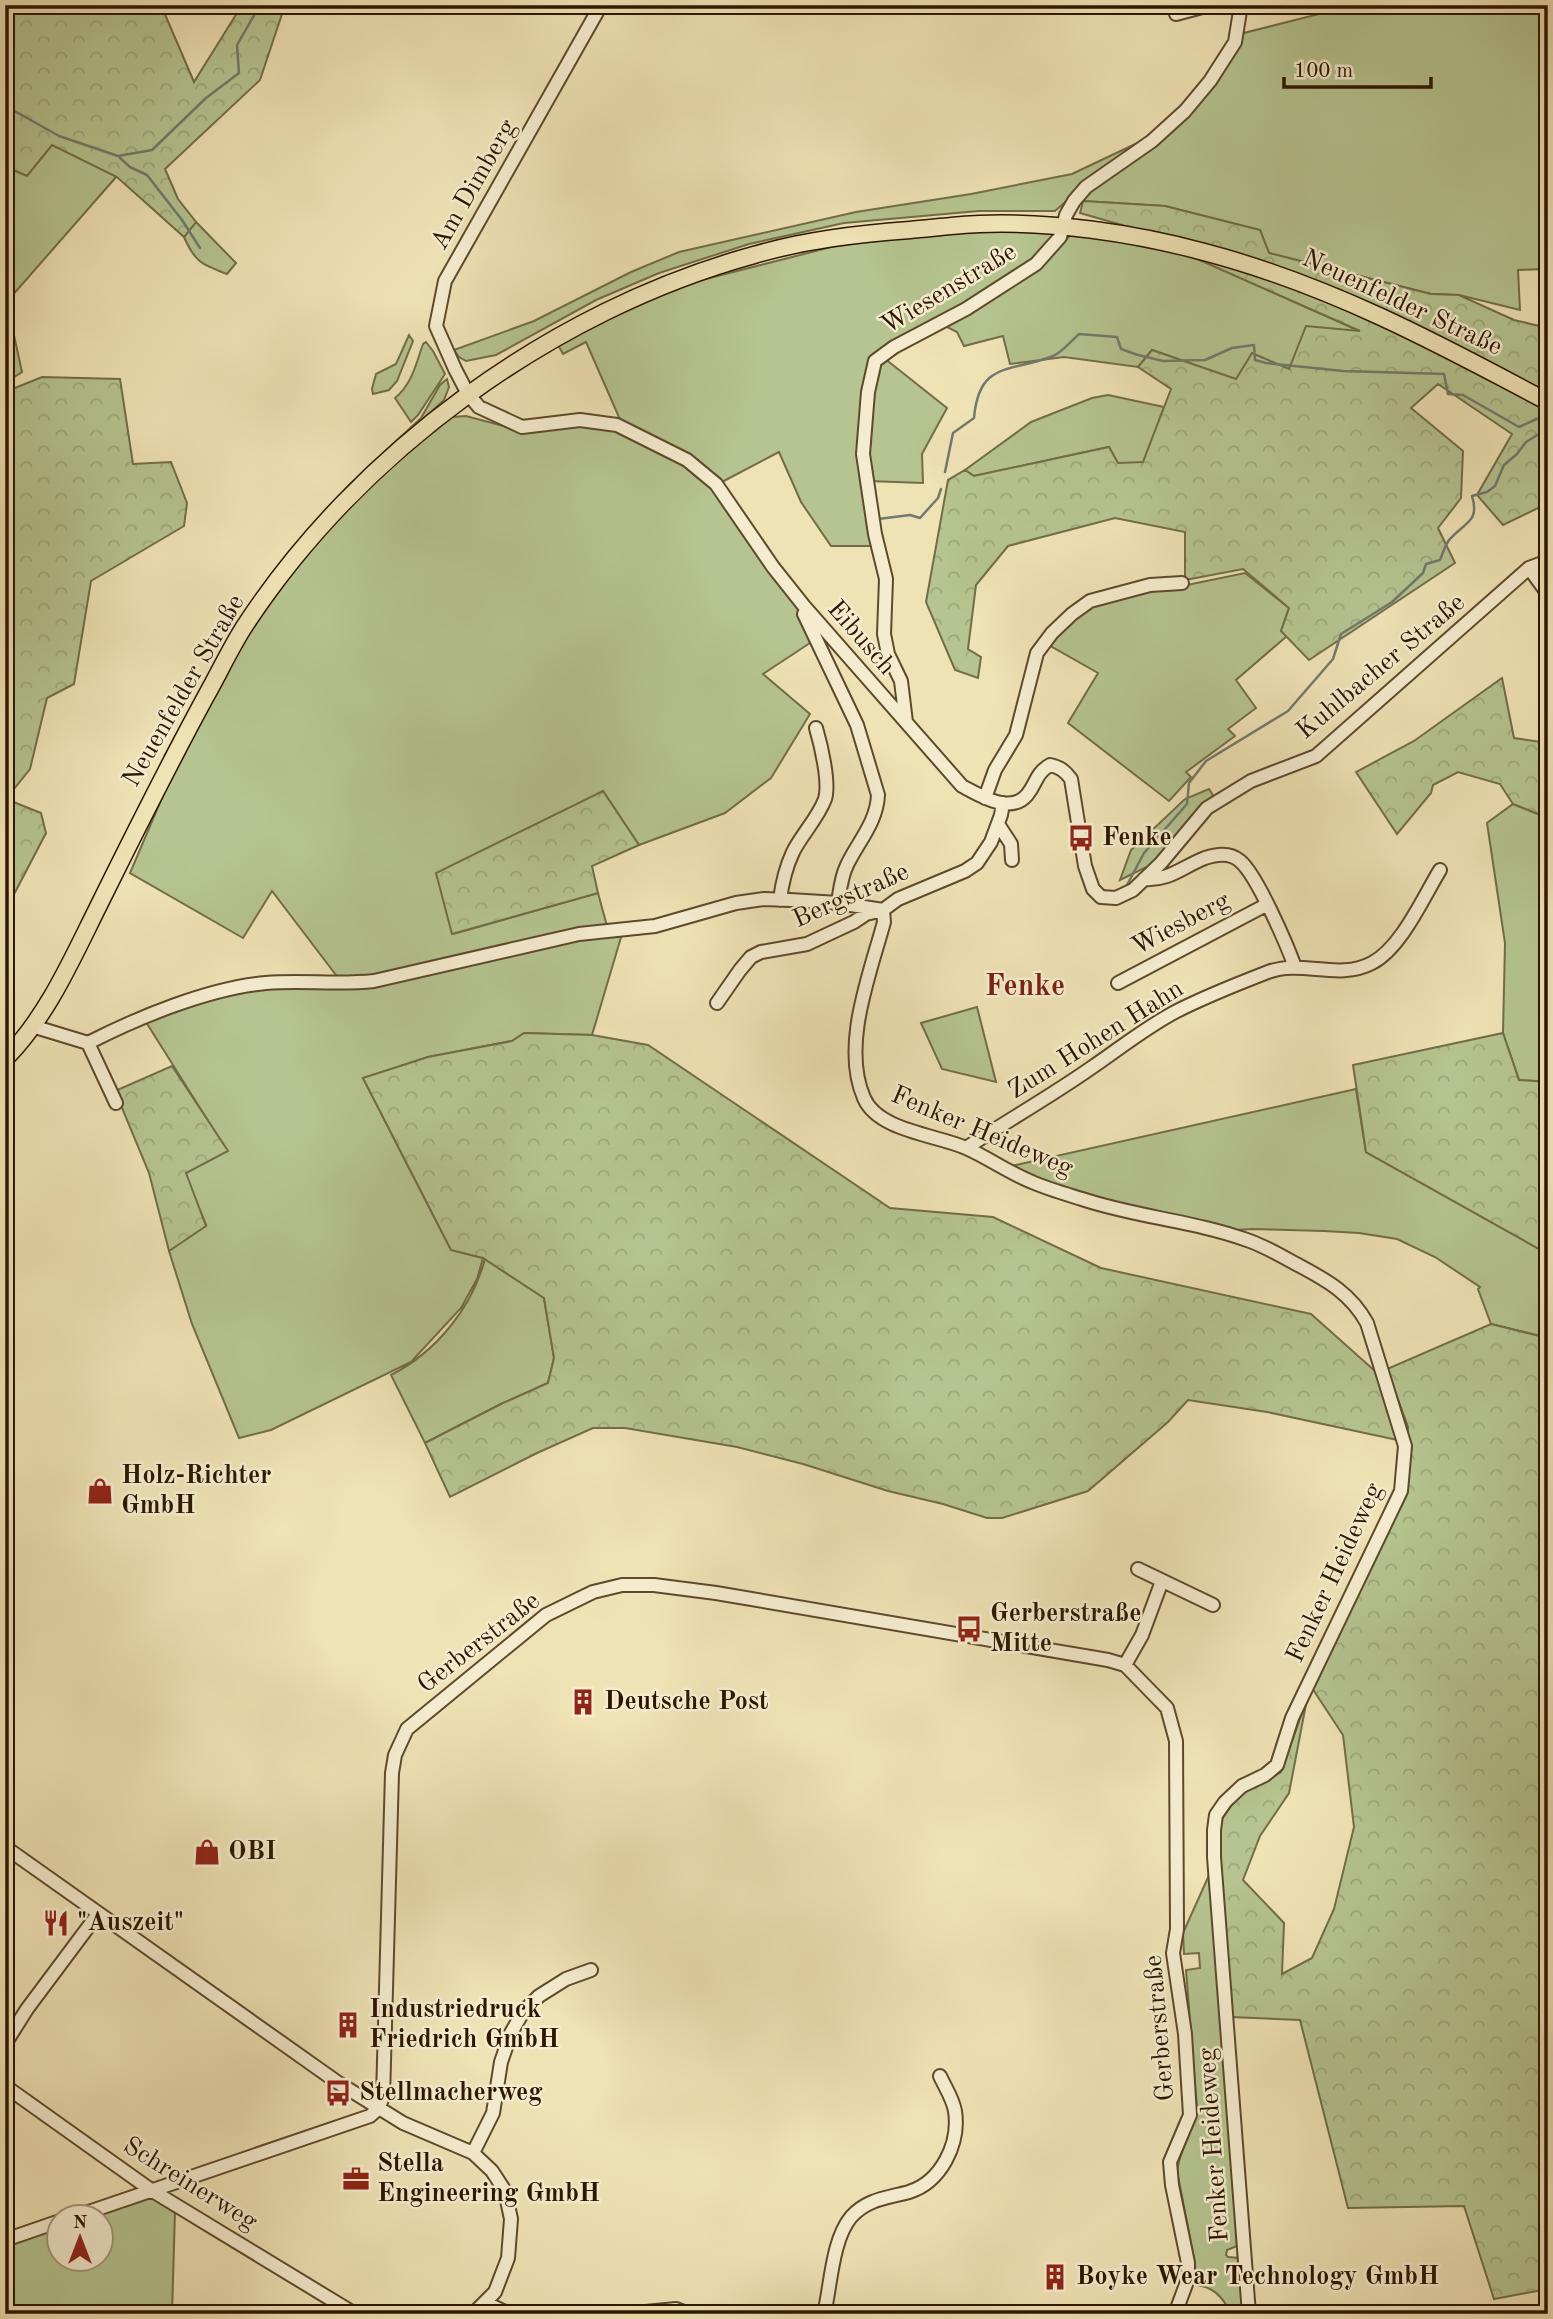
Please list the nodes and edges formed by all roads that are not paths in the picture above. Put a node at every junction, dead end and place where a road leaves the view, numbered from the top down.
1 (601, 5) edge
2 (1210, 5) edge
3 (1241, 5) edge
4 (1177, 14) dead end
5 (1064, 228) junction
6 (468, 394) junction
7 (1548, 402) edge
8 (1548, 561) edge
9 (1530, 568) junction
10 (1182, 583) dead end
11 (1548, 594) edge
12 (804, 606) junction
13 (906, 722) junction
14 (816, 729) dead end
15 (985, 798) junction
16 (1003, 803) junction
17 (998, 824) junction
18 (1012, 860) dead end
19 (1440, 870) dead end
20 (1144, 879) junction
21 (780, 900) junction
22 (838, 903) junction
23 (1266, 905) junction
24 (883, 910) junction
25 (1295, 967) junction
26 (1118, 983) dead end
27 (717, 1003) dead end
28 (32, 1026) junction
29 (88, 1043) junction
30 (5, 1059) edge
31 (116, 1103) dead end
32 (965, 1148) junction
33 (1138, 1569) dead end
34 (1162, 1581) junction
35 (1213, 1605) dead end
36 (1125, 1665) junction
37 (5, 1847) edge
38 (98, 1914) junction
39 (591, 1970) dead end
40 (5, 2044) edge
41 (940, 2076) dead end
42 (5, 2086) edge
43 (378, 2109) junction
44 (473, 2153) junction
45 (151, 2190) junction
46 (110, 2204) edge
47 (46, 2226) edge
48 (5, 2240) edge
49 (486, 2303) junction
50 (355, 2314) edge
51 (473, 2314) edge
52 (509, 2314) edge
53 (625, 2314) edge
54 (689, 2314) edge
55 (824, 2314) edge
56 (1175, 2314) edge
57 (1249, 2314) edge

1 - 6 street, Am Dimberg
2 - 4 street
3 - 5 street
5 - 6 main road, Neuenfelder Straße
5 - 7 main road, Neuenfelder Straße
5 - 13 street, Wiesenstraße
6 - 12 street, Eibusch
6 - 28 main road, Neuenfelder Straße
8 - 9 street, Kuhlbacher Straße
9 - 11 street
9 - 20 street, Kuhlbacher Straße
10 - 15 street
12 - 13 street, Eibusch
12 - 22 street
13 - 15 street, Eibusch
14 - 21 street
15 - 16 street, Eibusch
16 - 17 street, Bergstraße
16 - 20 street
17 - 18 street
17 - 24 street, Bergstraße
19 - 25 street, Zum Hohen Hahn
20 - 23 street
21 - 22 street
21 - 29 street
22 - 24 street
23 - 25 street
23 - 26 street, Wiesberg
24 - 27 street, Bergstraße
24 - 32 street, Fenker Heideweg
25 - 32 street, Zum Hohen Hahn
28 - 29 street
28 - 30 main road, Neuenfelder Straße
29 - 31 street
32 - 57 street, Fenker Heideweg
33 - 34 street
34 - 35 street
34 - 36 street
36 - 43 street, Gerberstraße
36 - 56 street, Gerberstraße
37 - 38 street
38 - 40 street
38 - 43 street
39 - 44 street
41 - 55 street
42 - 45 street, Schreinerweg
43 - 44 street
43 - 45 street
44 - 49 street
45 - 46 street
45 - 50 street, Schreinerweg
47 - 48 street
49 - 51 street
49 - 52 street
53 - 54 street

